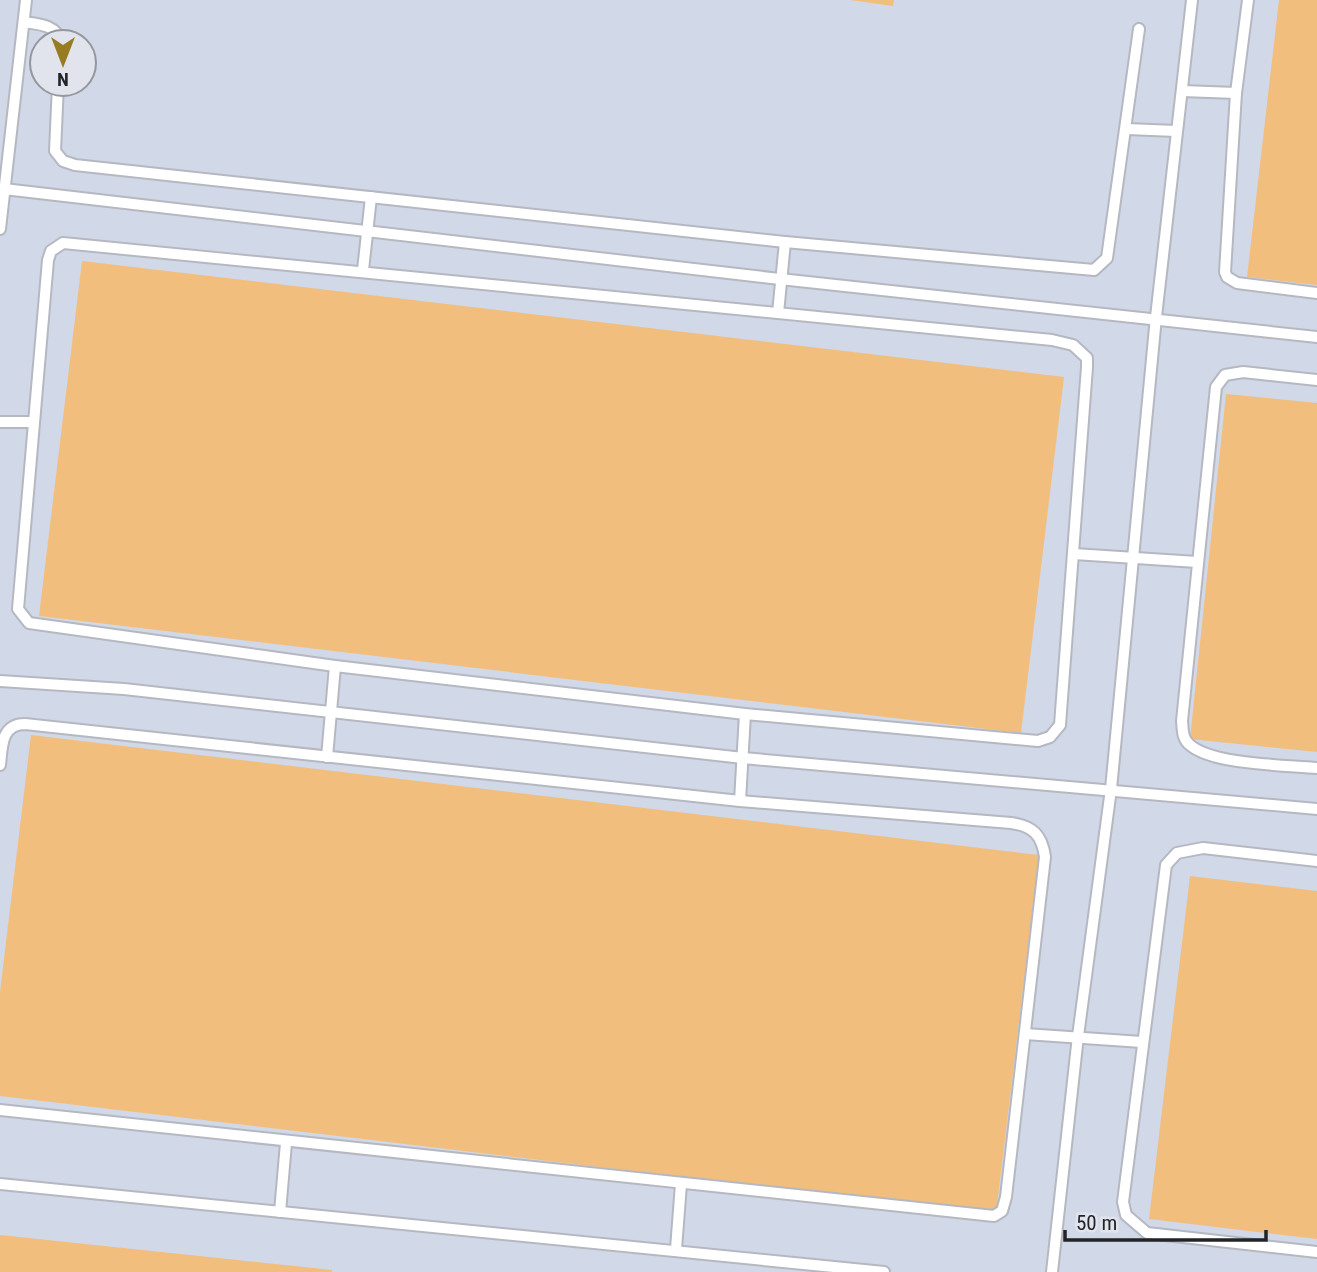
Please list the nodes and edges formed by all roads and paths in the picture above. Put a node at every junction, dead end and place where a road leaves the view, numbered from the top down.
1 (26, 0) edge
2 (1192, 0) edge
3 (1248, 0) edge
4 (24, 22) junction
5 (51, 28) edge
6 (1139, 29) dead end
7 (1182, 91) junction
8 (1236, 93) junction
9 (57, 98) edge
10 (1127, 129) junction
11 (1175, 131) junction
12 (4, 189) junction
13 (372, 197) junction
14 (0, 221) edge
15 (369, 233) junction
16 (785, 242) junction
17 (363, 270) junction
18 (780, 279) junction
19 (1317, 293) edge
20 (778, 313) junction
21 (1156, 317) junction
22 (1317, 337) edge
23 (1317, 380) edge
24 (0, 422) edge
25 (32, 422) junction
26 (1074, 554) junction
27 (1132, 558) junction
28 (1197, 562) junction
29 (335, 666) junction
30 (0, 681) edge
31 (330, 712) junction
32 (745, 714) junction
33 (327, 757) junction
34 (743, 758) junction
35 (0, 765) edge
36 (1317, 768) edge
37 (1111, 789) junction
38 (740, 802) junction
39 (1317, 809) edge
40 (1317, 861) edge
41 (1025, 1034) junction
42 (1078, 1036) junction
43 (1142, 1042) junction
44 (0, 1110) edge
45 (286, 1143) junction
46 (0, 1184) edge
47 (681, 1184) junction
48 (280, 1212) junction
49 (676, 1250) junction
50 (1317, 1252) edge
51 (884, 1272) edge
52 (1052, 1272) edge

1 - 4 lane
2 - 7 lane
3 - 8 lane
4 - 5 lane
4 - 12 lane
6 - 10 lane
7 - 8 lane
7 - 11 lane
8 - 19 lane
9 - 13 lane
10 - 11 lane
10 - 16 lane
11 - 21 lane
12 - 14 lane
12 - 15 lane
13 - 15 lane
13 - 16 lane
15 - 17 lane
15 - 18 lane
16 - 18 lane
17 - 20 lane
17 - 25 lane
18 - 20 lane
18 - 21 lane
20 - 26 lane
21 - 22 lane
21 - 27 lane
23 - 28 lane
24 - 25 lane
25 - 29 lane
26 - 27 lane
26 - 32 lane
27 - 28 lane
27 - 37 lane
28 - 36 lane
29 - 31 lane
29 - 32 lane
30 - 31 lane
31 - 33 lane
31 - 34 lane
32 - 34 lane
33 - 35 lane
33 - 38 lane
34 - 37 lane
34 - 38 lane
37 - 39 lane
37 - 42 lane
38 - 41 lane
40 - 43 lane
41 - 42 lane
41 - 47 lane
42 - 43 lane
42 - 52 lane
43 - 50 lane
44 - 45 lane
45 - 47 lane
45 - 48 lane
46 - 48 lane
47 - 49 lane
48 - 49 lane
49 - 51 lane

